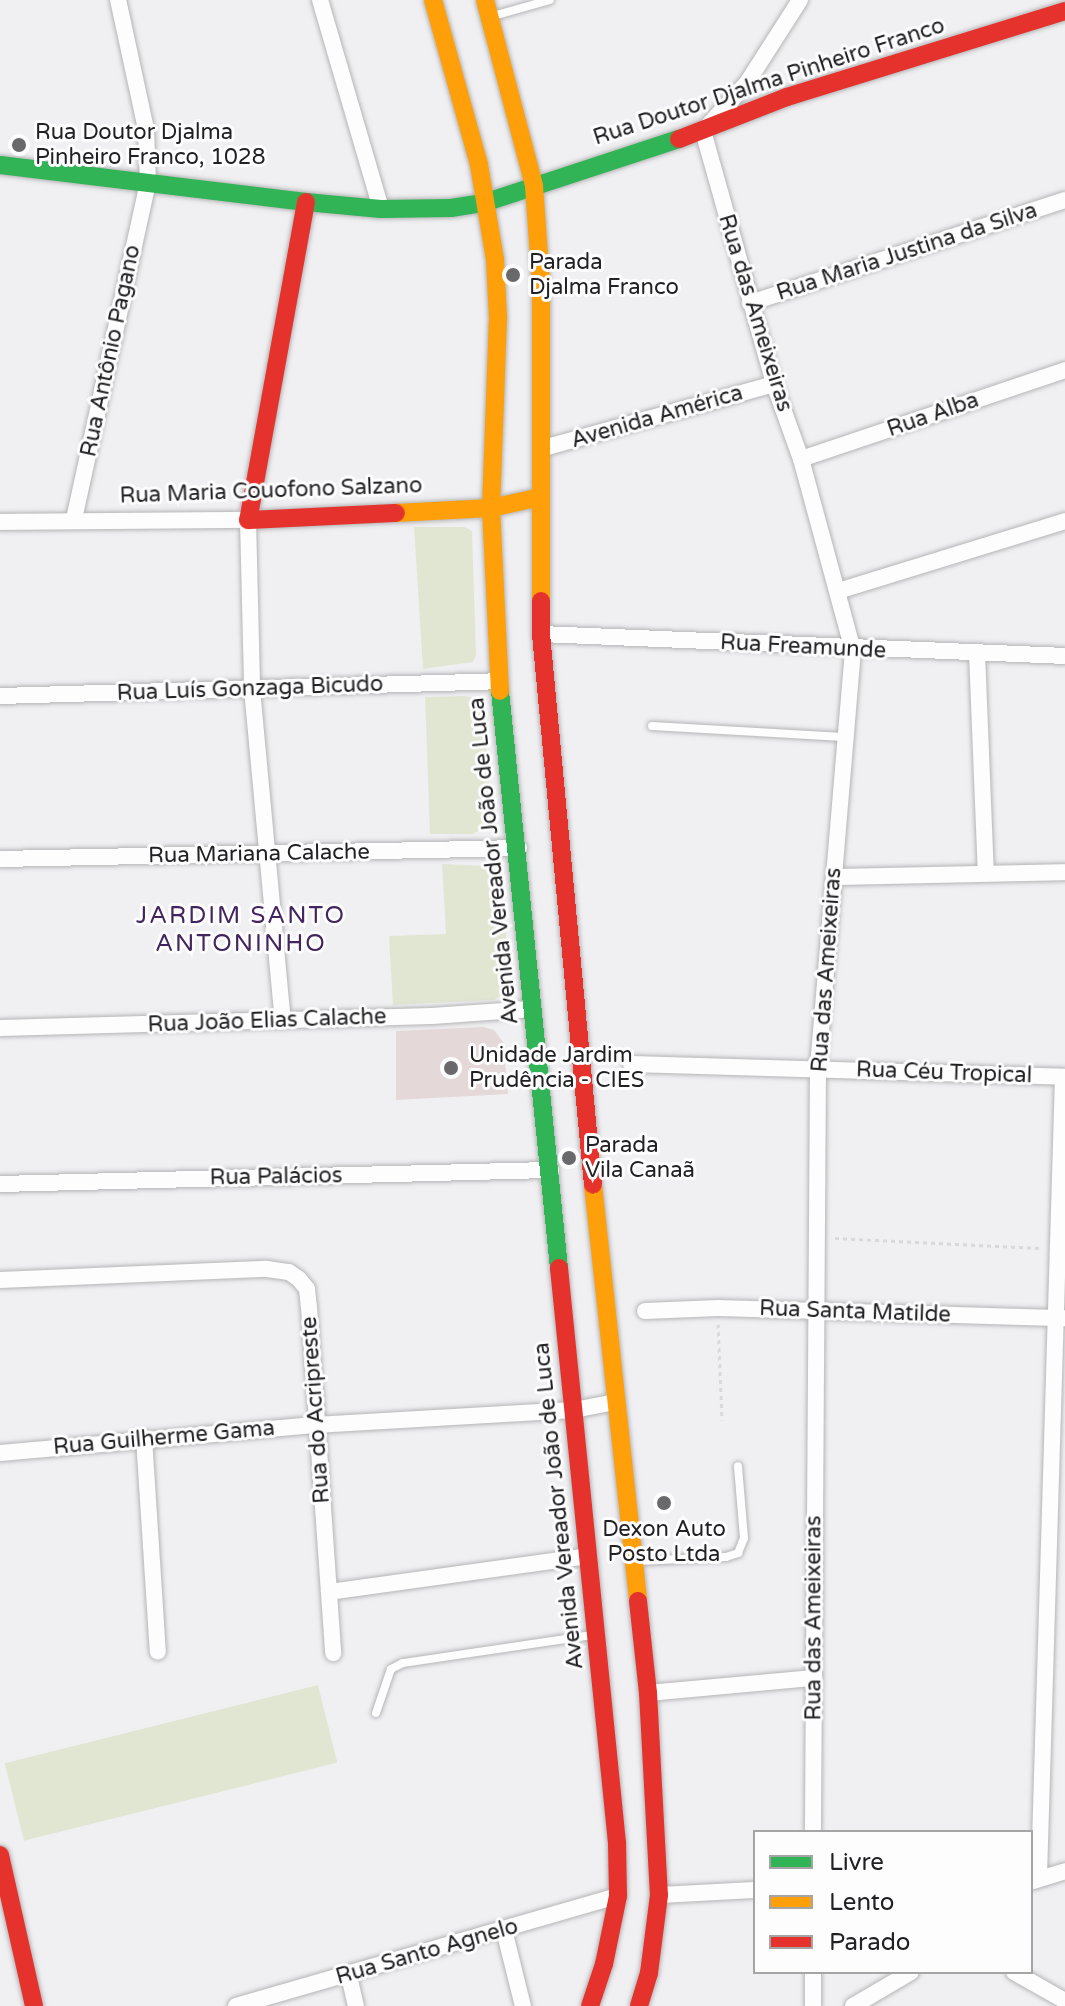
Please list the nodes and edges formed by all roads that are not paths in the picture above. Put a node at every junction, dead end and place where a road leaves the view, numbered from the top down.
1 (118, 0) edge
2 (320, 0) edge
3 (433, 0) edge
4 (550, 0) edge
5 (800, 0) edge
6 (487, 9) edge
7 (1065, 11) edge
8 (703, 131) junction
9 (0, 165) edge
10 (148, 183) junction
11 (534, 186) junction
12 (1065, 200) edge
13 (306, 202) junction
14 (487, 202) junction
15 (381, 209) junction
16 (750, 303) junction
17 (1065, 370) edge
18 (774, 384) junction
19 (540, 449) junction
20 (801, 459) junction
21 (541, 497) junction
22 (491, 508) junction
23 (74, 519) junction
24 (248, 520) junction
25 (1065, 521) edge
26 (0, 522) edge
27 (838, 591) junction
28 (541, 634) junction
29 (853, 650) junction
30 (977, 653) junction
31 (1065, 656) edge
32 (499, 681) junction
33 (252, 689) junction
34 (0, 696) edge
35 (652, 726) dead end
36 (844, 737) junction
37 (519, 848) junction
38 (266, 854) junction
39 (0, 859) edge
40 (1065, 872) edge
41 (986, 873) junction
42 (834, 877) junction
43 (533, 1009) junction
44 (283, 1021) junction
45 (0, 1028) edge
46 (631, 1064) dead end
47 (818, 1069) junction
48 (1064, 1077) edge
49 (551, 1170) junction
50 (0, 1184) edge
51 (0, 1280) edge
52 (645, 1311) dead end
53 (817, 1311) junction
54 (1061, 1318) edge
55 (615, 1402) junction
56 (574, 1410) junction
57 (315, 1425) junction
58 (144, 1438) junction
59 (0, 1453) edge
60 (738, 1466) dead end
61 (589, 1556) junction
62 (633, 1561) junction
63 (329, 1592) junction
64 (596, 1634) junction
65 (158, 1652) dead end
66 (333, 1653) dead end
67 (814, 1678) junction
68 (648, 1693) junction
69 (376, 1713) dead end
70 (813, 1830) edge
71 (0, 1855) edge
72 (1065, 1871) edge
73 (1035, 1879) edge
74 (753, 1890) edge
75 (659, 1895) junction
76 (618, 1896) junction
77 (6, 1912) edge
78 (504, 1930) junction
79 (813, 1974) edge
80 (908, 1974) edge
81 (1018, 1974) edge
82 (25, 1975) junction
83 (349, 1976) junction
84 (1065, 2001) edge
85 (18, 2006) edge
86 (34, 2006) edge
87 (236, 2006) edge
88 (356, 2006) edge
89 (523, 2006) edge
90 (590, 2006) edge
91 (639, 2006) edge
92 (813, 2006) edge
93 (853, 2006) edge

1 - 10 street, Rua Antônio Pagano
2 - 15 street
3 - 14 main road, Avenida Vereador João de Luca
4 - 6 lane
5 - 8 street
6 - 11 main road
7 - 8 main road, Rua Doutor Djalma Pinheiro Franco
8 - 11 main road, Rua Doutor Djalma Pinheiro Franco
8 - 16 street, Rua das Ameixeiras
9 - 10 main road
10 - 13 main road
10 - 23 street, Rua Antônio Pagano
11 - 14 main road, Rua Doutor Djalma Pinheiro Franco
11 - 19 main road
12 - 16 street, Rua Maria Justina da Silva
13 - 15 main road
13 - 24 main road
14 - 15 main road
14 - 22 main road, Avenida Vereador João de Luca
16 - 18 street, Rua das Ameixeiras
17 - 20 street, Rua Alba
18 - 19 street, Avenida América
18 - 20 street, Rua das Ameixeiras
19 - 21 main road
20 - 27 street, Rua das Ameixeiras
21 - 22 main road, Rua Maria Couofono Salzano
21 - 28 main road
22 - 24 main road, Rua Maria Couofono Salzano
22 - 32 main road, Avenida Vereador João de Luca
23 - 24 street, Rua Maria Couofono Salzano
23 - 26 street, Rua Maria Couofono Salzano
24 - 33 street
25 - 27 street
27 - 29 street, Rua das Ameixeiras
28 - 29 street, Rua Freamunde
28 - 55 main road
29 - 30 street, Rua Freamunde
29 - 36 street, Rua das Ameixeiras
30 - 31 street, Rua Freamunde
30 - 41 street
32 - 33 street, Rua Luís Gonzaga Bicudo
32 - 37 main road, Avenida Vereador João de Luca
33 - 34 street, Rua Luís Gonzaga Bicudo
33 - 38 street
35 - 36 lane
36 - 42 street, Rua das Ameixeiras
37 - 38 street, Rua Mariana Calache
37 - 43 main road, Avenida Vereador João de Luca
38 - 39 street, Rua Mariana Calache
38 - 44 street
40 - 41 street
41 - 42 street
42 - 47 street, Rua das Ameixeiras
43 - 44 street, Rua João Elias Calache
43 - 49 main road, Avenida Vereador João de Luca
44 - 45 street, Rua João Elias Calache
46 - 47 street, Rua Céu Tropical
47 - 48 street, Rua Céu Tropical
47 - 53 street, Rua das Ameixeiras
48 - 54 street
49 - 50 street, Rua Palácios
49 - 56 main road, Avenida Vereador João de Luca
51 - 57 street, Rua do Acripreste
52 - 53 street, Rua Santa Matilde
53 - 54 street, Rua Santa Matilde
53 - 67 street, Rua das Ameixeiras
54 - 73 street
55 - 56 street, Rua Guilherme Gama
55 - 62 main road
56 - 57 street, Rua Guilherme Gama
56 - 61 main road, Avenida Vereador João de Luca
57 - 58 street, Rua Guilherme Gama
57 - 63 street, Rua do Acripreste
58 - 59 street, Rua Guilherme Gama
58 - 65 street
60 - 62 lane
61 - 63 street
61 - 64 main road, Avenida Vereador João de Luca
62 - 68 main road
63 - 66 street, Rua do Acripreste
64 - 69 lane
64 - 76 main road, Avenida Vereador João de Luca
67 - 68 street
67 - 70 street, Rua das Ameixeiras
68 - 75 main road
71 - 77 main road
72 - 73 street
74 - 75 street
75 - 91 main road
76 - 78 street, Rua Santo Agnelo
76 - 90 main road, Avenida Vereador João de Luca
77 - 82 main road
78 - 83 street, Rua Santo Agnelo
78 - 89 street
79 - 92 street
80 - 93 street
81 - 84 street
82 - 85 main road
82 - 86 main road
83 - 87 street, Rua Santo Agnelo
83 - 88 street

